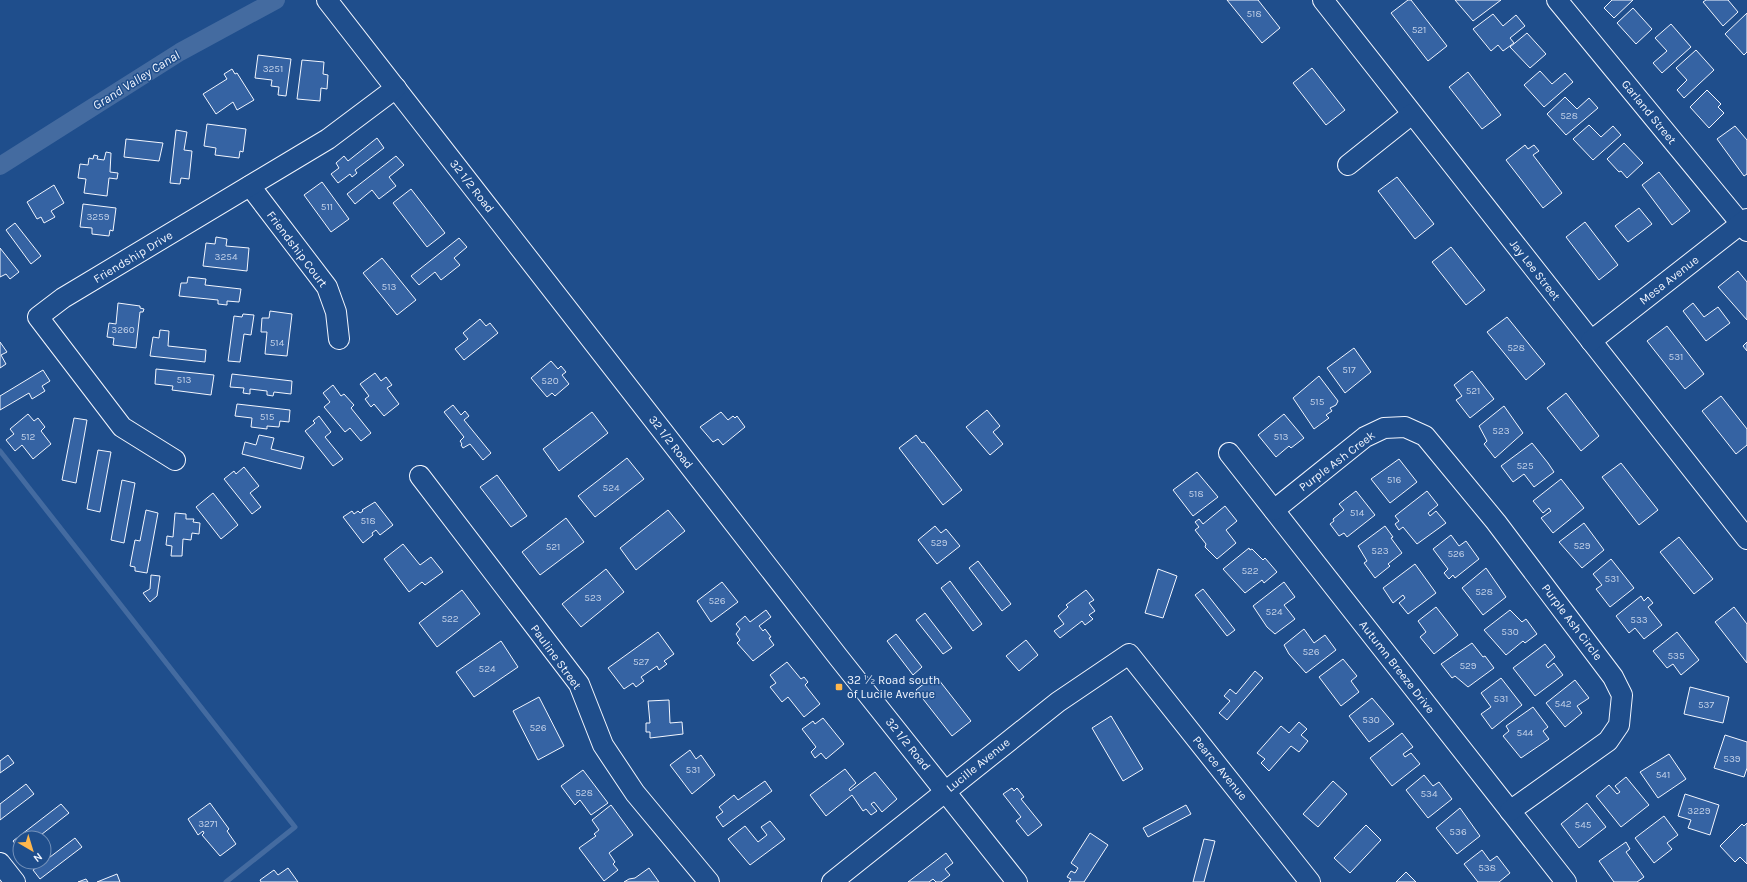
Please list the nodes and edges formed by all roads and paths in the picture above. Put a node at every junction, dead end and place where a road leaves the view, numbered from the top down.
1 (327, 0) edge
2 (1557, 0) edge
3 (1334, 4) edge
4 (396, 88) junction
5 (1412, 114) junction
6 (1348, 164) dead end
7 (250, 186) junction
8 (1745, 224) edge
9 (339, 339) dead end
10 (1591, 341) junction
11 (1405, 427) joint
12 (1229, 452) dead end
13 (175, 460) dead end
14 (420, 476) dead end
15 (1274, 510) junction
16 (1747, 539) edge
17 (1129, 654) joint
18 (946, 791) junction
19 (1510, 811) junction
20 (0, 863) edge
21 (15, 882) edge
22 (709, 882) edge
23 (832, 882) edge
24 (1017, 882) edge
25 (1310, 882) edge
26 (1566, 882) edge

1 - 4 street, 32 1/2 Road
2 - 8 street, Garland Street
3 - 5 street, Jay Lee Street
4 - 7 street, Friendship Drive
4 - 18 street, 32 1/2 Road
5 - 6 street
5 - 10 street, Jay Lee Street
7 - 9 street, Friendship Court
7 - 13 street, Friendship Drive
8 - 10 street, Mesa Avenue
10 - 16 street, Jay Lee Street
11 - 15 street, Purple Ash Creek
11 - 19 street, Purple Ash Circle
12 - 15 street, Autumn Breeze Drive
14 - 22 street, Pauline Street
15 - 19 street, Autumn Breeze Drive
17 - 18 street, Lucille Avenue
17 - 25 street, Pearce Avenue
18 - 23 street, Lucille Avenue
18 - 24 street, 32 1/2 Road
19 - 26 street, Autumn Breeze Drive
20 - 21 street

